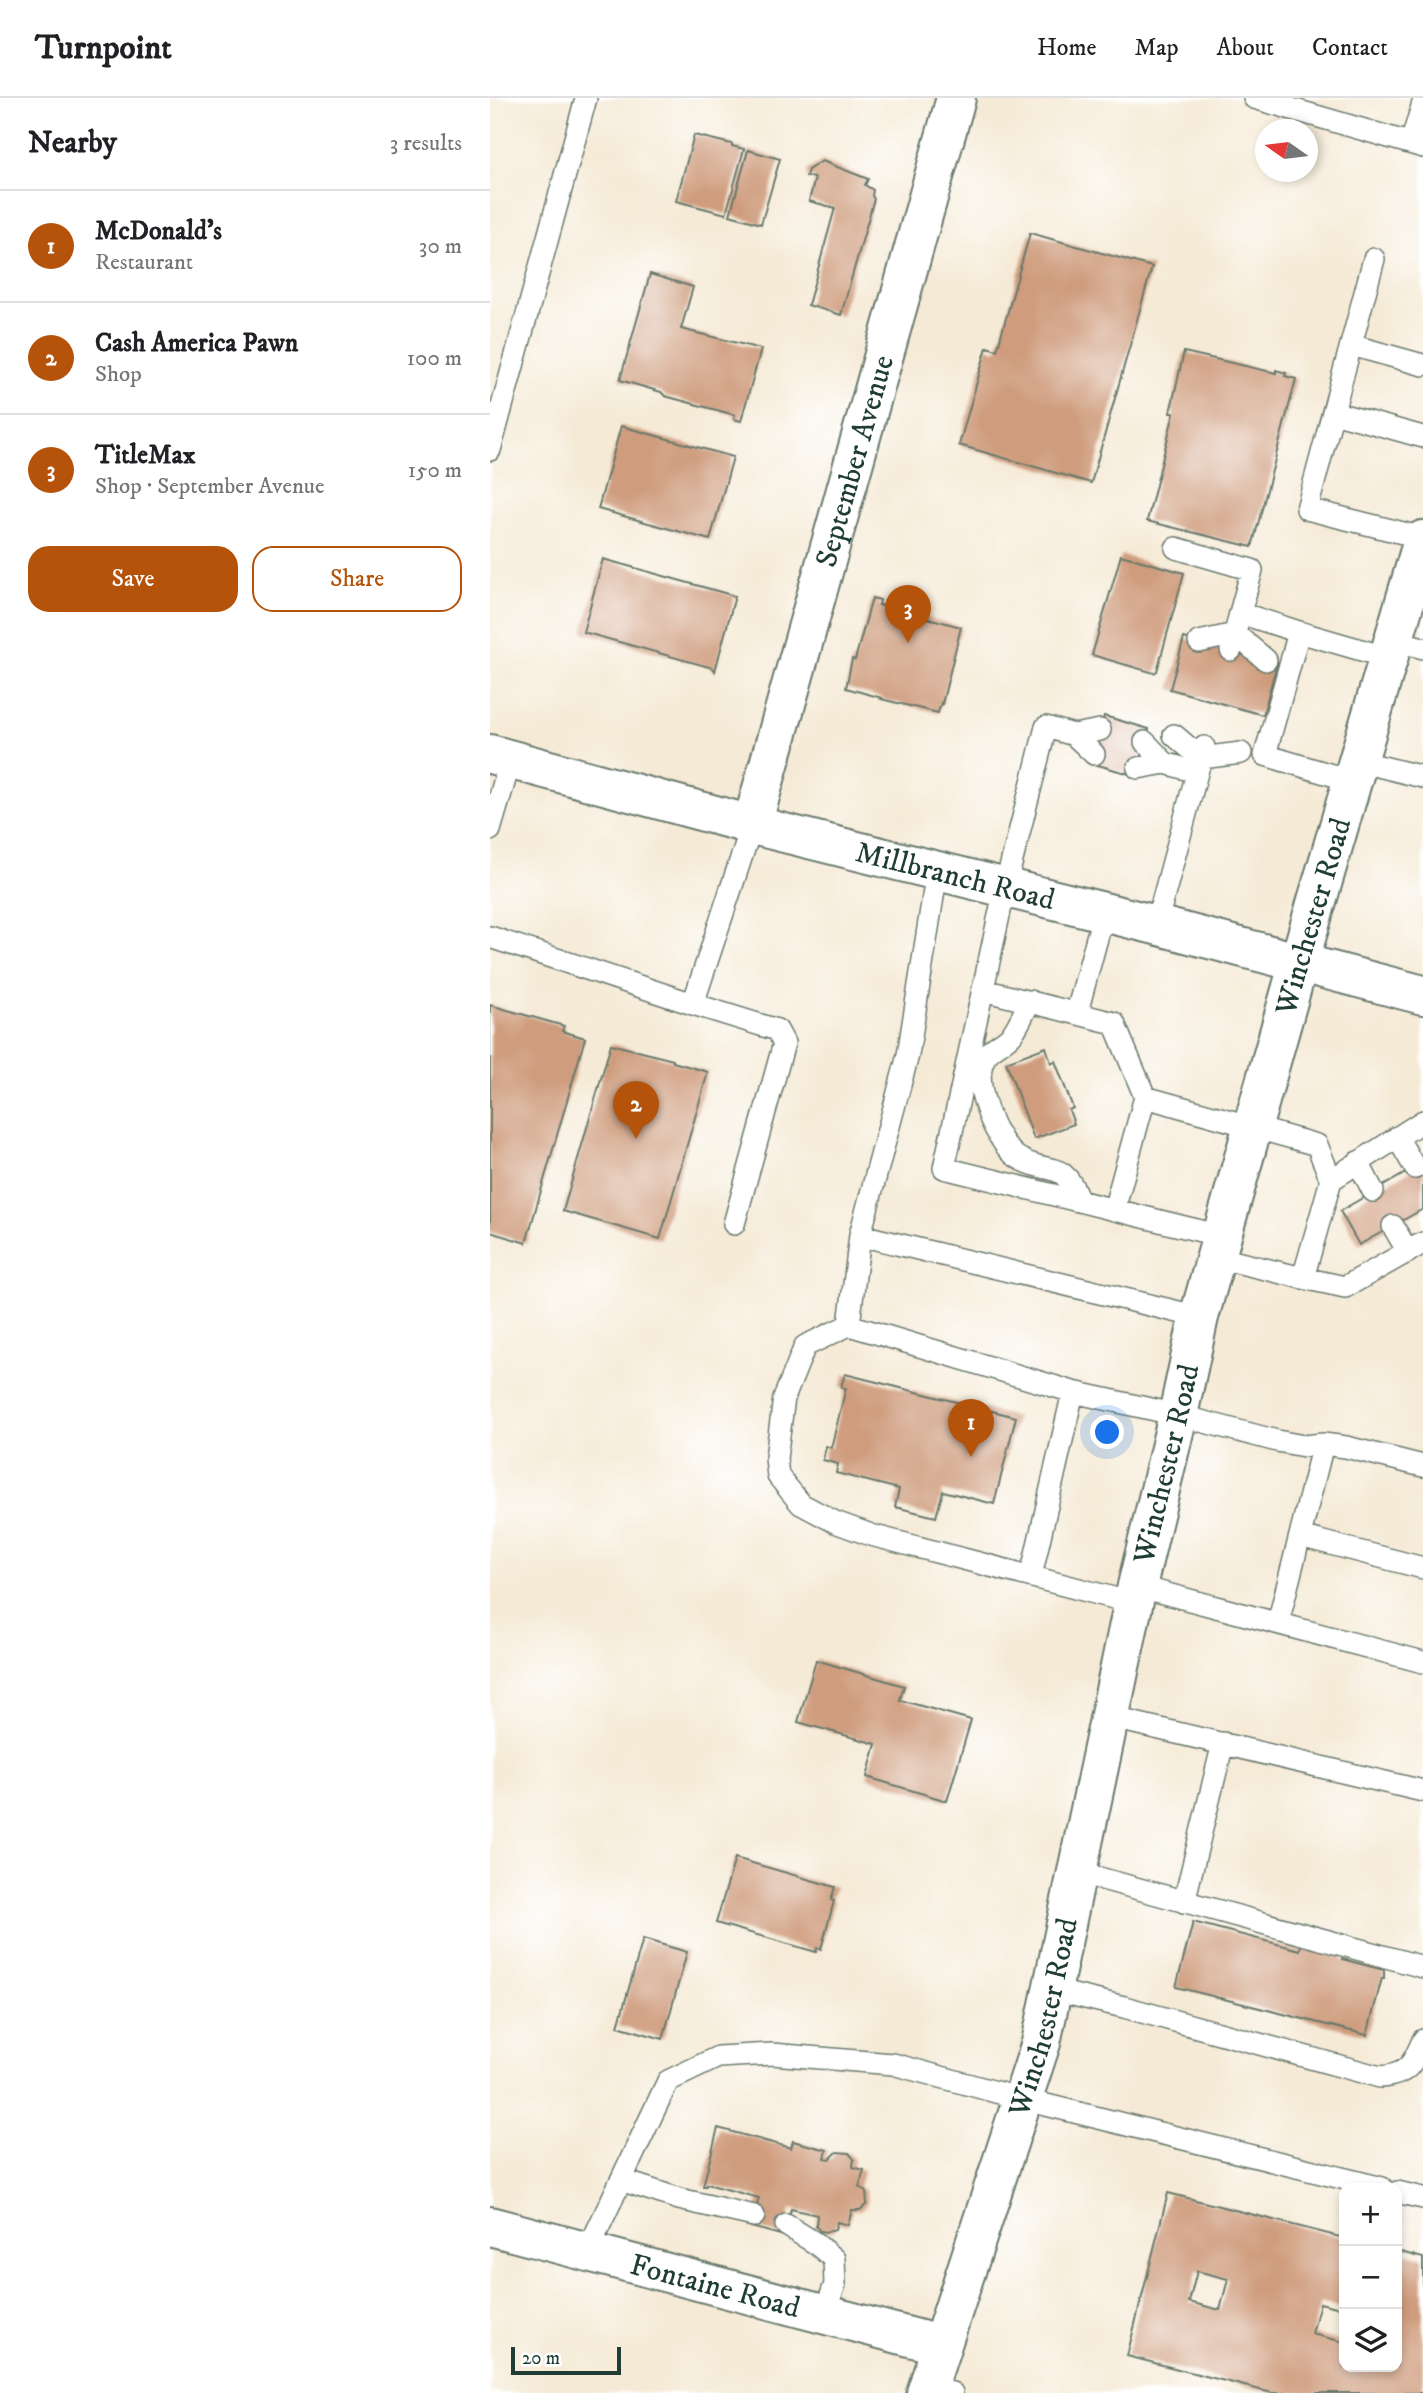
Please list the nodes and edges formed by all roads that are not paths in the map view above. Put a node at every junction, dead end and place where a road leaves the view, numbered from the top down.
1 (586, 98) edge
2 (956, 98) edge
3 (1254, 98) edge
4 (1423, 103) edge
5 (1417, 145) edge
6 (1374, 259) dead end
7 (1351, 345) junction
8 (1423, 365) edge
9 (1333, 412) junction
10 (1423, 437) edge
11 (490, 450) edge
12 (1423, 539) edge
13 (1176, 548) dead end
14 (1240, 613) junction
15 (1299, 632) junction
16 (1199, 642) dead end
17 (1233, 642) junction
18 (1402, 649) edge
19 (1266, 660) dead end
20 (1100, 730) dead end
21 (1174, 734) dead end
22 (1074, 735) junction
23 (1145, 742) dead end
24 (1241, 753) dead end
25 (1094, 754) dead end
26 (500, 757) edge
27 (1200, 758) junction
28 (1165, 763) junction
29 (1138, 768) dead end
30 (1355, 771) junction
31 (1423, 777) edge
32 (752, 825) junction
33 (490, 831) edge
34 (937, 871) junction
35 (1006, 888) junction
36 (1104, 912) junction
37 (1156, 925) junction
38 (490, 937) edge
39 (1299, 962) junction
40 (983, 990) junction
41 (1423, 995) edge
42 (1030, 1001) junction
43 (693, 1004) junction
44 (1077, 1012) junction
45 (1145, 1097) junction
46 (1423, 1121) edge
47 (1252, 1128) junction
48 (1397, 1138) junction
49 (1358, 1163) junction
50 (1415, 1168) dead end
51 (1331, 1180) junction
52 (1373, 1191) dead end
53 (1079, 1201) junction
54 (1114, 1210) junction
55 (734, 1224) dead end
56 (1393, 1226) dead end
57 (860, 1235) junction
58 (1218, 1247) junction
59 (1415, 1247) edge
60 (1303, 1278) junction
61 (1199, 1317) junction
62 (849, 1325) junction
63 (1073, 1392) junction
64 (1178, 1415) junction
65 (1322, 1444) junction
66 (1423, 1466) edge
67 (1300, 1536) junction
68 (1423, 1569) edge
69 (1031, 1576) junction
70 (1135, 1594) junction
71 (1278, 1623) junction
72 (1423, 1662) edge
73 (1110, 1717) junction
74 (1223, 1743) junction
75 (1423, 1791) edge
76 (1077, 1872) junction
77 (1184, 1902) junction
78 (1423, 1967) edge
79 (1052, 1990) junction
80 (1423, 2040) edge
81 (1022, 2099) junction
82 (621, 2180) junction
83 (1362, 2183) edge
84 (1402, 2193) edge
85 (1423, 2198) edge
86 (754, 2216) dead end
87 (786, 2225) dead end
88 (490, 2226) edge
89 (587, 2252) junction
90 (824, 2315) junction
91 (940, 2346) junction
92 (935, 2391) edge

1 - 11 lane
2 - 32 main road, September Avenue
3 - 5 lane
4 - 5 lane
6 - 7 lane
7 - 8 lane
7 - 9 lane
9 - 10 lane
9 - 12 lane
12 - 18 main road, Winchester Road
13 - 14 lane
14 - 15 lane
14 - 17 lane
15 - 18 lane
15 - 30 lane
16 - 17 lane
17 - 19 lane
18 - 30 main road, Winchester Road
20 - 22 lane
21 - 27 lane
22 - 25 lane
22 - 35 lane
23 - 28 lane
24 - 27 lane
26 - 32 main road, Millbranch Road
26 - 33 lane
27 - 28 lane
27 - 37 lane
28 - 29 lane
30 - 31 lane
30 - 39 main road, Winchester Road
32 - 34 main road, Millbranch Road
32 - 43 lane
34 - 35 main road, Millbranch Road
34 - 57 lane
35 - 36 main road, Millbranch Road
35 - 40 lane
36 - 37 main road, Millbranch Road
36 - 44 lane
37 - 39 main road, Millbranch Road
38 - 43 lane
39 - 41 main road, Millbranch Road
39 - 47 main road, Winchester Road
40 - 42 lane
40 - 53 lane
42 - 44 lane
42 - 53 lane
43 - 55 lane
44 - 45 lane
45 - 47 lane
45 - 54 lane
46 - 48 lane
47 - 51 lane
47 - 58 main road, Winchester Road
48 - 49 lane
48 - 50 lane
49 - 51 lane
49 - 52 lane
51 - 60 lane
53 - 54 lane
54 - 58 lane
56 - 59 lane
57 - 61 lane
57 - 62 lane
58 - 60 lane
58 - 61 main road, Winchester Road
59 - 60 lane
61 - 64 main road, Winchester Road
62 - 63 lane
62 - 69 lane
63 - 64 lane
63 - 69 lane
64 - 65 lane
64 - 70 main road, Winchester Road
65 - 66 lane
65 - 67 lane
67 - 68 lane
67 - 71 lane
69 - 70 lane
70 - 71 lane
70 - 73 main road, Winchester Road
71 - 72 lane
73 - 74 lane
73 - 76 main road, Winchester Road
74 - 75 lane
74 - 77 lane
76 - 77 lane
76 - 79 main road, Winchester Road
77 - 78 lane
79 - 80 lane
79 - 81 main road, Winchester Road
81 - 82 lane
81 - 83 lane
81 - 91 main road, Winchester Road
82 - 86 lane
82 - 89 lane
84 - 85 lane
87 - 90 lane
88 - 89 main road, Fontaine Road
89 - 90 main road, Fontaine Road
90 - 91 main road, Fontaine Road
91 - 92 main road, Winchester Road

